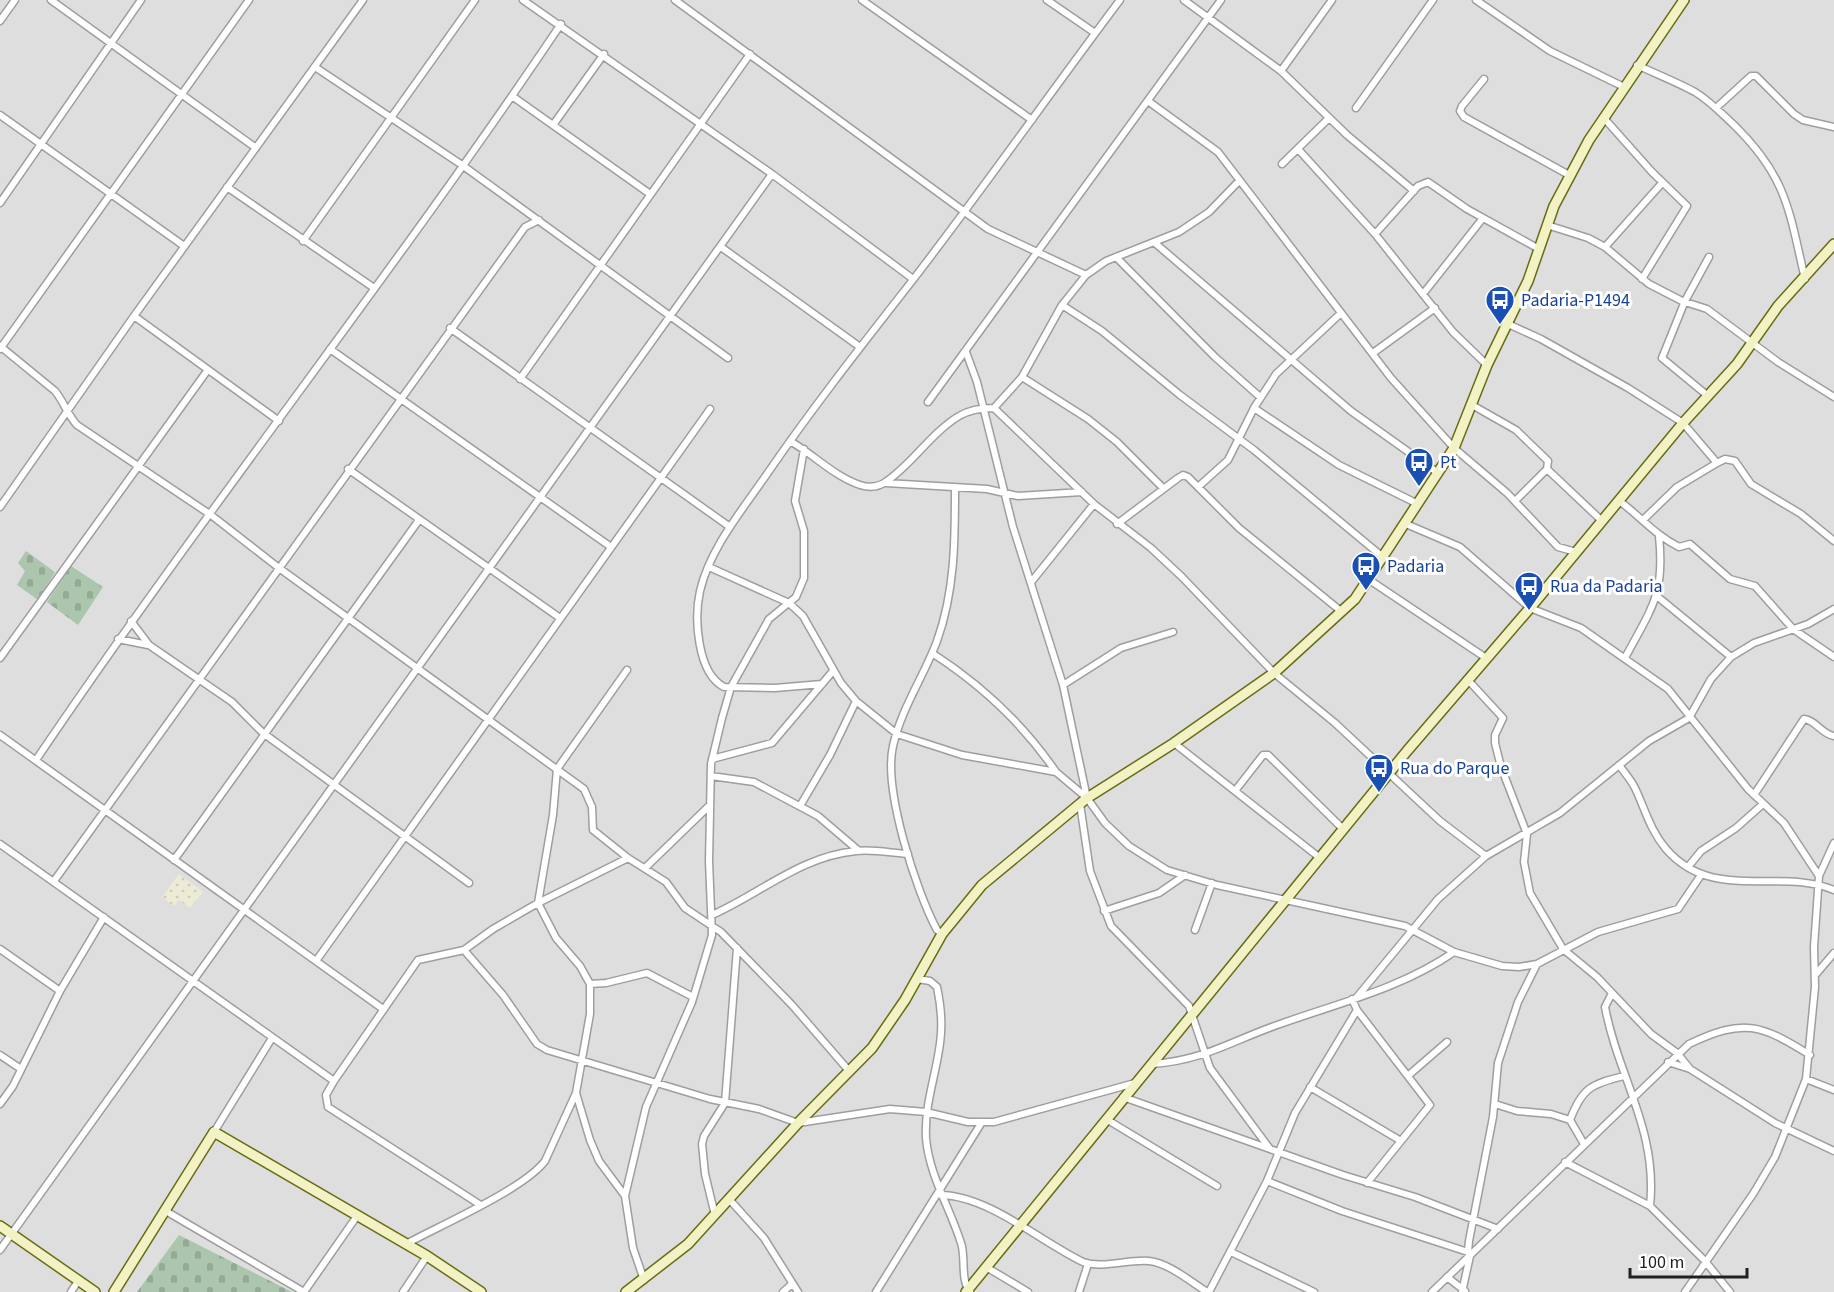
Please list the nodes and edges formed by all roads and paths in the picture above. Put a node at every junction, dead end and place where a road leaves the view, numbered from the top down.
1 (15, 0) edge
2 (51, 0) edge
3 (141, 0) edge
4 (249, 0) edge
5 (363, 0) edge
6 (475, 0) edge
7 (523, 0) edge
8 (675, 0) edge
9 (862, 0) edge
10 (875, 0) edge
11 (1047, 0) edge
12 (1120, 0) edge
13 (1184, 0) edge
14 (1221, 0) edge
15 (1332, 0) edge
16 (1433, 0) edge
17 (1476, 0) edge
18 (1684, 0) edge
19 (871, 6) junction
20 (1209, 17) junction
21 (0, 21) edge
22 (561, 24) junction
23 (1095, 33) junction
24 (111, 42) junction
25 (604, 54) junction
26 (750, 54) junction
27 (1637, 65) junction
28 (315, 67) junction
29 (1281, 71) junction
30 (1484, 79) dead end
31 (1622, 86) junction
32 (183, 96) junction
33 (512, 96) junction
34 (1148, 101) junction
35 (1356, 108) dead end
36 (1716, 108) junction
37 (0, 115) edge
38 (1603, 117) junction
39 (1329, 118) junction
40 (390, 119) junction
41 (1032, 120) junction
42 (700, 123) junction
43 (553, 125) junction
44 (1834, 126) edge
45 (42, 145) junction
46 (256, 148) junction
47 (1298, 149) junction
48 (1282, 164) dead end
49 (462, 165) junction
50 (772, 174) junction
51 (1569, 175) junction
52 (1239, 181) junction
53 (1662, 183) junction
54 (227, 187) junction
55 (1414, 191) junction
56 (112, 194) junction
57 (650, 194) junction
58 (0, 202) edge
59 (526, 211) junction
60 (966, 211) junction
61 (1483, 218) junction
62 (539, 220) junction
63 (1547, 225) junction
64 (525, 227) junction
65 (1375, 234) junction
66 (303, 241) junction
67 (1155, 243) junction
68 (1834, 244) edge
69 (184, 246) junction
70 (721, 247) junction
71 (1605, 247) junction
72 (1539, 249) junction
73 (1039, 251) junction
74 (1116, 257) junction
75 (1709, 257) dead end
76 (600, 266) junction
77 (1086, 275) junction
78 (913, 279) junction
79 (1642, 279) junction
80 (1805, 279) junction
81 (374, 288) junction
82 (1423, 294) junction
83 (1685, 301) junction
84 (1062, 305) junction
85 (1435, 308) junction
86 (1341, 313) junction
87 (134, 316) junction
88 (671, 316) junction
89 (1508, 324) junction
90 (450, 328) junction
91 (1751, 342) junction
92 (860, 347) junction
93 (0, 348) edge
94 (330, 349) junction
95 (966, 352) junction
96 (1373, 353) junction
97 (729, 358) dead end
98 (1291, 359) junction
99 (1487, 365) junction
100 (207, 370) junction
101 (1022, 377) junction
102 (520, 379) junction
103 (1708, 396) junction
104 (1260, 397) junction
105 (1834, 397) edge
106 (400, 399) junction
107 (928, 402) dead end
108 (1472, 405) junction
109 (982, 408) junction
110 (994, 408) junction
111 (1254, 408) junction
112 (710, 409) dead end
113 (66, 413) junction
114 (279, 421) junction
115 (1683, 423) junction
116 (589, 429) junction
117 (1239, 439) junction
118 (790, 441) junction
119 (1454, 448) junction
120 (804, 449) junction
121 (1717, 463) junction
122 (137, 465) junction
123 (348, 469) junction
124 (1546, 469) junction
125 (1438, 473) junction
126 (661, 479) junction
127 (886, 483) junction
128 (1198, 487) junction
129 (955, 488) junction
130 (1163, 488) junction
131 (1004, 492) junction
132 (1082, 492) junction
133 (539, 498) junction
134 (1618, 500) junction
135 (1515, 501) junction
136 (1094, 504) junction
137 (1418, 504) junction
138 (0, 507) edge
139 (211, 515) junction
140 (1644, 519) junction
141 (419, 520) junction
142 (1602, 521) junction
143 (1117, 524) junction
144 (1406, 524) junction
145 (730, 527) junction
146 (1659, 536) junction
147 (1834, 541) edge
148 (611, 547) junction
149 (1576, 552) junction
150 (1384, 558) junction
151 (709, 567) junction
152 (279, 568) junction
153 (490, 568) junction
154 (1368, 579) junction
155 (1032, 581) junction
156 (1658, 597) junction
157 (789, 603) junction
158 (1530, 608) junction
159 (1834, 609) edge
160 (1342, 612) junction
161 (560, 618) junction
162 (349, 619) junction
163 (131, 621) junction
164 (1793, 629) junction
165 (1173, 632) dead end
166 (118, 639) junction
167 (149, 645) junction
168 (932, 653) junction
169 (1731, 657) junction
170 (1834, 657) edge
171 (0, 658) edge
172 (1486, 658) junction
173 (1625, 658) junction
174 (417, 669) junction
175 (627, 670) dead end
176 (833, 671) junction
177 (1274, 673) junction
178 (197, 680) junction
179 (1468, 680) junction
180 (822, 684) junction
181 (1063, 685) junction
182 (732, 687) junction
183 (856, 701) junction
184 (1689, 718) junction
185 (488, 719) junction
186 (263, 733) junction
187 (897, 734) junction
188 (0, 735) edge
189 (1834, 736) edge
190 (1174, 743) junction
191 (712, 759) junction
192 (36, 760) junction
193 (1619, 765) junction
194 (557, 769) junction
195 (1056, 772) junction
196 (1389, 775) junction
197 (711, 776) junction
198 (335, 786) junction
199 (1235, 791) junction
200 (1754, 795) junction
201 (1084, 801) junction
202 (1763, 804) junction
203 (710, 805) junction
204 (800, 806) junction
205 (104, 810) junction
206 (1344, 830) junction
207 (1527, 834) junction
208 (404, 835) junction
209 (1834, 843) edge
210 (0, 844) edge
211 (859, 850) junction
212 (908, 854) junction
213 (1486, 856) junction
214 (628, 858) junction
215 (1320, 858) junction
216 (174, 860) junction
217 (1688, 867) junction
218 (645, 868) junction
219 (1185, 875) junction
220 (1701, 875) junction
221 (1819, 876) junction
222 (54, 881) junction
223 (469, 883) dead end
224 (1212, 883) junction
225 (1819, 884) junction
226 (1834, 890) edge
227 (1287, 900) junction
228 (537, 903) junction
229 (243, 911) junction
230 (1104, 911) junction
231 (712, 915) junction
232 (104, 917) junction
233 (712, 926) junction
234 (1413, 929) junction
235 (1195, 930) dead end
236 (942, 934) junction
237 (737, 948) junction
238 (1563, 949) junction
239 (0, 950) edge
240 (464, 950) junction
241 (1454, 952) junction
242 (1834, 952) edge
243 (316, 961) junction
244 (1537, 964) junction
245 (1815, 974) junction
246 (917, 979) junction
247 (194, 981) junction
248 (590, 984) junction
249 (60, 991) junction
250 (1612, 993) junction
251 (693, 997) junction
252 (1354, 998) junction
253 (383, 1009) junction
254 (1357, 1010) junction
255 (1193, 1016) junction
256 (272, 1038) junction
257 (1447, 1042) dead end
258 (1677, 1053) junction
259 (0, 1055) edge
260 (1810, 1055) junction
261 (1204, 1056) junction
262 (582, 1061) junction
263 (1668, 1062) junction
264 (1153, 1064) junction
265 (21, 1069) junction
266 (1690, 1070) junction
267 (850, 1073) junction
268 (1410, 1074) junction
269 (1624, 1076) junction
270 (1806, 1079) junction
271 (334, 1081) junction
272 (656, 1082) junction
273 (1136, 1082) junction
274 (1310, 1087) junction
275 (1834, 1090) edge
276 (576, 1093) junction
277 (1634, 1096) junction
278 (1123, 1098) junction
279 (725, 1103) junction
280 (0, 1104) edge
281 (1495, 1104) junction
282 (926, 1112) junction
283 (1105, 1119) junction
284 (1570, 1120) junction
285 (982, 1122) junction
286 (798, 1123) junction
287 (1787, 1129) junction
288 (214, 1132) junction
289 (1401, 1141) junction
290 (1584, 1144) junction
291 (1269, 1149) junction
292 (1834, 1151) edge
293 (1277, 1152) junction
294 (1565, 1162) junction
295 (1267, 1181) junction
296 (1367, 1183) junction
297 (1217, 1186) dead end
298 (941, 1193) junction
299 (625, 1196) junction
300 (729, 1199) junction
301 (479, 1204) junction
302 (1650, 1206) junction
303 (164, 1210) junction
304 (715, 1215) junction
305 (357, 1216) junction
306 (1474, 1219) junction
307 (0, 1226) edge
308 (1017, 1226) junction
309 (1498, 1229) junction
310 (10, 1234) junction
311 (405, 1244) junction
312 (0, 1250) edge
313 (1231, 1252) junction
314 (1469, 1254) junction
315 (427, 1256) junction
316 (1705, 1261) junction
317 (1089, 1264) junction
318 (986, 1267) junction
319 (1447, 1277) junction
320 (644, 1280) junction
321 (78, 1281) junction
322 (792, 1284) junction
323 (968, 1291) edge
324 (1464, 1291) edge
325 (71, 1292) edge
326 (95, 1292) edge
327 (114, 1292) edge
328 (304, 1292) edge
329 (403, 1292) edge
330 (480, 1292) edge
331 (626, 1292) edge
332 (783, 1292) edge
333 (798, 1292) edge
334 (876, 1292) edge
335 (1028, 1292) edge
336 (1079, 1292) edge
337 (1208, 1292) edge
338 (1314, 1292) edge
339 (1432, 1292) edge
340 (1686, 1292) edge
341 (1730, 1292) edge

1 - 21 street
2 - 24 street
3 - 24 street
4 - 32 street
5 - 28 street
6 - 40 street
7 - 22 street
8 - 26 street
9 - 19 street
10 - 19 street
11 - 23 street
12 - 23 street
13 - 20 street
14 - 20 street
15 - 29 street
16 - 35 street
17 - 31 street
18 - 27 street
19 - 41 street
20 - 29 street
20 - 34 street
22 - 25 street
22 - 33 street
23 - 41 street
24 - 32 street
24 - 45 street
25 - 42 street
25 - 43 street
26 - 42 street
26 - 60 street
27 - 31 street
27 - 36 street
28 - 40 street
28 - 46 street
29 - 39 street
30 - 51 street
31 - 38 street
32 - 46 street
32 - 56 street
33 - 43 street
33 - 49 street
34 - 52 street
34 - 73 street
36 - 44 street
36 - 80 street
37 - 45 street
38 - 51 street
38 - 53 street
39 - 47 street
39 - 55 street
40 - 49 street
40 - 66 street
41 - 60 street
42 - 50 street
42 - 57 street
43 - 57 street
45 - 56 street
45 - 58 street
46 - 54 street
47 - 48 street
47 - 65 street
49 - 59 street
49 - 81 street
50 - 70 street
50 - 78 street
51 - 63 street
52 - 67 street
52 - 86 street
53 - 71 street
53 - 79 street
54 - 66 street
54 - 69 street
55 - 61 street
55 - 65 street
56 - 69 street
56 - 93 street
57 - 76 street
59 - 62 street
59 - 64 street
60 - 73 street
60 - 78 street
61 - 72 street
61 - 82 street
62 - 64 street
62 - 76 street
63 - 71 street
63 - 72 street
64 - 90 street
65 - 82 street
66 - 81 street
67 - 74 street
67 - 98 street
68 - 80 street
69 - 87 street
70 - 88 street
70 - 92 street
71 - 79 street
72 - 89 street
73 - 77 street
73 - 95 street
74 - 77 street
74 - 104 street
75 - 83 street
76 - 88 street
76 - 102 street
77 - 84 street
78 - 92 street
79 - 83 street
80 - 91 street
81 - 94 street
82 - 85 street
83 - 91 street
83 - 103 street
84 - 101 street
84 - 117 street
85 - 96 street
85 - 99 street
86 - 96 street
86 - 98 street
87 - 100 street
87 - 113 street
88 - 97 street
88 - 116 street
89 - 99 street
89 - 115 street
90 - 102 street
90 - 106 street
91 - 103 street
91 - 105 street
92 - 118 street
93 - 113 street
94 - 106 street
94 - 114 street
95 - 107 street
95 - 109 street
96 - 119 street
98 - 104 street
98 - 125 street
99 - 108 street
100 - 114 street
100 - 122 street
101 - 110 street
101 - 130 street
102 - 116 street
103 - 115 street
104 - 111 street
106 - 123 street
106 - 133 street
108 - 119 street
108 - 124 street
109 - 110 street
109 - 127 street
109 - 131 street
110 - 132 street
111 - 117 street
111 - 137 street
112 - 126 street
113 - 122 street
113 - 138 street
114 - 139 street
115 - 121 street
115 - 134 street
116 - 126 street
116 - 133 street
117 - 128 street
117 - 150 street
118 - 120 street
118 - 145 street
119 - 125 street
119 - 135 street
120 - 127 street
120 - 157 street
121 - 140 street
121 - 147 street
122 - 139 street
122 - 171 street
123 - 141 street
123 - 152 street
124 - 135 street
124 - 142 street
125 - 137 street
126 - 145 street
126 - 148 street
127 - 129 street
128 - 130 street
128 - 160 street
129 - 131 street
129 - 168 street
130 - 143 street
131 - 132 street
131 - 155 street
132 - 136 street
133 - 148 street
133 - 153 street
134 - 140 street
134 - 142 street
135 - 149 street
136 - 143 street
136 - 155 street
137 - 144 street
139 - 152 street
139 - 163 street
140 - 146 street
141 - 153 street
141 - 162 street
142 - 149 street
143 - 177 street
144 - 150 street
144 - 158 street
145 - 151 street
146 - 156 street
146 - 164 street
148 - 161 street
149 - 158 street
150 - 154 street
151 - 157 street
151 - 182 street
152 - 162 street
152 - 178 street
153 - 161 street
153 - 174 street
154 - 160 street
154 - 172 street
155 - 181 street
156 - 169 street
156 - 173 street
157 - 176 street
157 - 182 street
158 - 172 street
158 - 173 street
159 - 164 street
160 - 177 street
161 - 185 street
162 - 174 street
162 - 186 street
163 - 166 street
163 - 167 street
164 - 169 street
164 - 170 street
165 - 181 street
166 - 167 street
166 - 192 street
167 - 178 street
168 - 187 street
168 - 195 street
169 - 184 street
172 - 179 street
173 - 184 street
174 - 185 street
174 - 198 street
175 - 194 street
176 - 180 street
176 - 183 street
177 - 190 street
177 - 196 street
178 - 186 street
178 - 205 street
179 - 196 street
179 - 207 street
180 - 182 street
180 - 191 street
181 - 201 street
182 - 191 street
183 - 187 street
183 - 204 street
184 - 193 street
184 - 200 street
185 - 194 street
185 - 208 street
186 - 198 street
186 - 216 street
187 - 195 street
187 - 212 street
188 - 192 street
189 - 200 street
190 - 199 street
190 - 201 street
191 - 197 street
192 - 205 street
193 - 207 street
193 - 217 street
194 - 214 street
194 - 228 street
195 - 201 street
196 - 206 street
196 - 213 street
197 - 203 street
197 - 204 street
198 - 208 street
198 - 229 street
199 - 206 street
199 - 215 street
200 - 202 street
201 - 219 street
201 - 230 street
201 - 236 street
202 - 217 street
202 - 221 street
203 - 218 street
203 - 231 street
204 - 211 street
205 - 216 street
205 - 222 street
206 - 215 street
207 - 213 street
207 - 238 street
208 - 223 street
208 - 243 street
209 - 221 street
210 - 222 street
211 - 212 street
211 - 231 street
212 - 236 street
213 - 234 street
214 - 218 street
214 - 228 street
215 - 227 street
216 - 229 street
217 - 220 street
218 - 233 street
219 - 224 street
219 - 230 street
220 - 225 street
220 - 238 street
221 - 225 street
222 - 232 street
224 - 227 street
224 - 235 street
225 - 226 street
225 - 245 street
227 - 234 street
227 - 255 street
228 - 240 street
228 - 248 street
229 - 243 street
229 - 247 street
230 - 255 street
231 - 233 street
232 - 247 street
232 - 249 street
233 - 237 street
233 - 251 street
234 - 241 street
234 - 252 street
236 - 246 street
237 - 267 street
237 - 279 street
238 - 244 street
238 - 250 street
239 - 249 street
240 - 253 street
240 - 262 street
241 - 244 street
241 - 252 street
242 - 245 street
243 - 253 street
244 - 281 street
245 - 260 street
246 - 267 street
246 - 282 street
247 - 256 street
247 - 310 street
248 - 251 street
248 - 262 street
249 - 265 street
250 - 258 street
250 - 269 street
251 - 272 street
252 - 254 street
252 - 261 street
253 - 271 street
254 - 268 street
254 - 274 street
255 - 261 street
255 - 264 street
256 - 271 street
256 - 288 street
257 - 268 street
258 - 260 street
258 - 263 street
258 - 266 street
259 - 265 street
260 - 270 street
261 - 264 street
261 - 291 street
262 - 272 street
262 - 276 street
263 - 266 street
263 - 277 street
264 - 273 street
265 - 280 street
266 - 287 street
267 - 286 street
268 - 289 street
269 - 277 street
269 - 284 street
270 - 275 street
270 - 287 street
271 - 301 street
272 - 279 street
272 - 299 street
273 - 278 street
273 - 285 street
274 - 289 street
274 - 293 street
276 - 299 street
276 - 301 street
277 - 290 street
277 - 302 street
278 - 283 street
278 - 291 street
279 - 286 street
279 - 304 street
281 - 284 street
281 - 306 street
282 - 285 street
282 - 286 street
282 - 298 street
283 - 297 street
283 - 308 street
284 - 290 street
285 - 298 street
286 - 300 street
287 - 292 street
287 - 316 street
288 - 303 street
288 - 305 street
289 - 296 street
290 - 294 street
291 - 293 street
293 - 295 street
293 - 296 street
294 - 302 street
294 - 309 street
295 - 313 street
295 - 314 street
296 - 306 street
298 - 308 street
298 - 323 street
298 - 334 street
299 - 320 street
300 - 304 street
300 - 322 street
301 - 311 street
302 - 316 street
303 - 327 street
303 - 328 street
304 - 320 street
305 - 311 street
305 - 328 street
306 - 309 street
306 - 314 street
307 - 310 street
308 - 317 street
308 - 318 street
309 - 314 street
310 - 312 street
310 - 321 street
311 - 315 street
313 - 337 street
313 - 338 street
314 - 319 street
314 - 324 street
315 - 329 street
315 - 330 street
316 - 340 street
316 - 341 street
317 - 336 street
317 - 337 street
318 - 323 street
318 - 335 street
319 - 324 street
319 - 339 street
320 - 331 street
321 - 325 street
321 - 326 street
322 - 332 street
322 - 333 street

